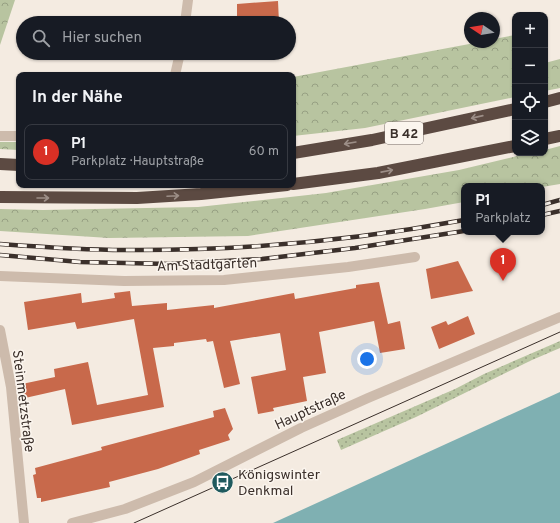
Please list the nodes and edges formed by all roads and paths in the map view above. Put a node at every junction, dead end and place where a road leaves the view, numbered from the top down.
1 (188, 0) edge
2 (186, 16) edge
3 (178, 60) edge
4 (176, 72) edge
5 (560, 98) edge
6 (548, 101) edge
7 (512, 110) edge
8 (0, 136) edge
9 (16, 136) edge
10 (560, 136) edge
11 (548, 138) edge
12 (512, 147) edge
13 (296, 153) edge
14 (3, 164) edge
15 (16, 165) edge
16 (296, 184) edge
17 (258, 188) edge
18 (2, 197) edge
19 (415, 257) dead end
20 (0, 276) edge
21 (560, 317) edge
22 (0, 330) edge
23 (24, 523) edge
24 (72, 523) edge

1 - 2 street
3 - 4 street
5 - 6 highway
7 -> 13 highway, B 42
8 - 9 street
10 - 11 highway
16 -> 12 highway, B 42
14 - 15 highway
18 -> 17 highway
19 - 20 street, Am Stadtgarten
21 - 24 street, Hauptstraße
22 - 23 street, Steinmetzstraße

